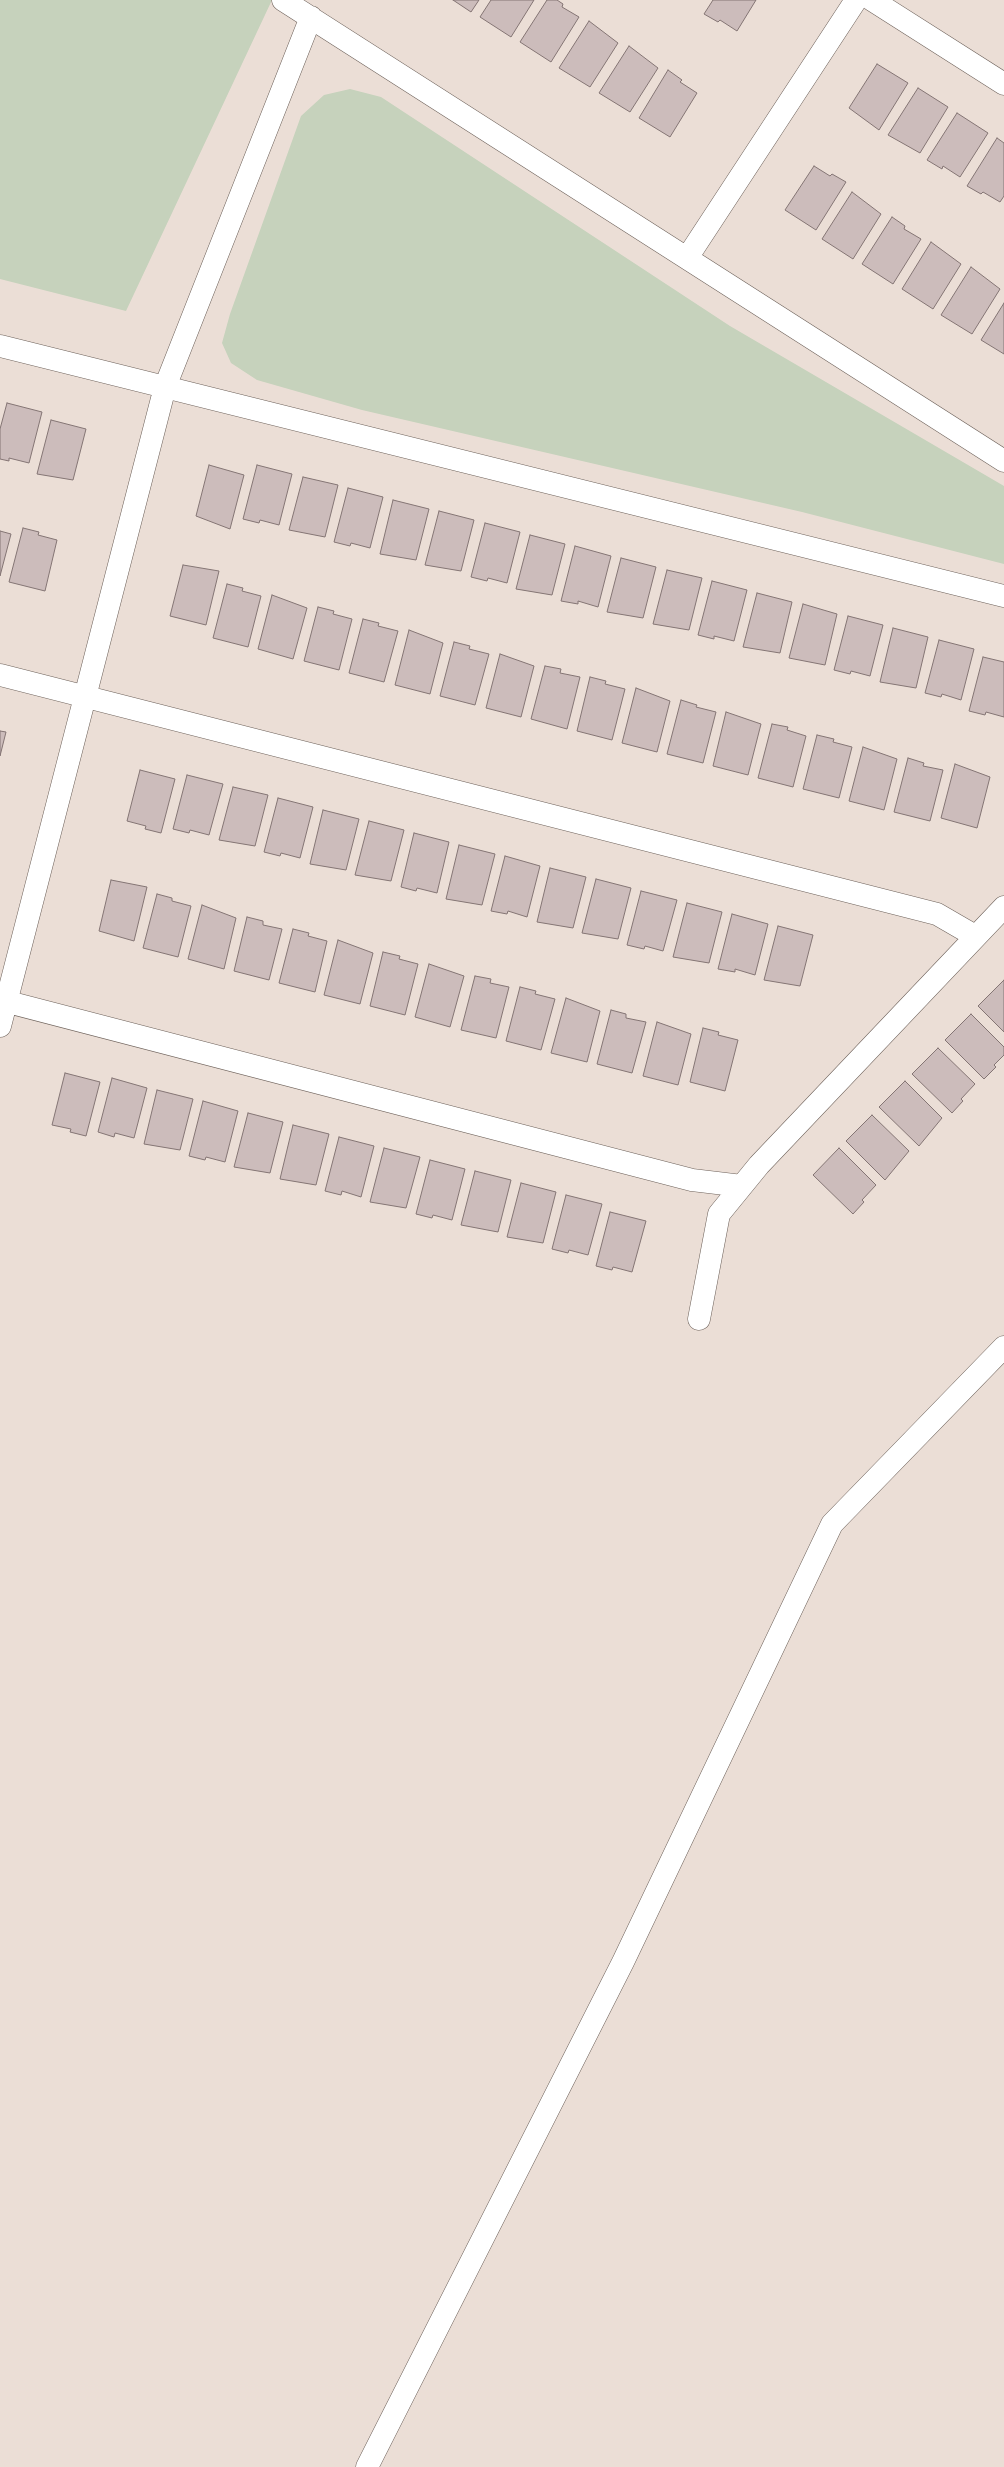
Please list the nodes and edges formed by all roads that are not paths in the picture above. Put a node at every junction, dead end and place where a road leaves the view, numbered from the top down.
1 (283, 0) edge
2 (856, 0) edge
3 (872, 0) edge
4 (311, 18) junction
5 (1004, 84) edge
6 (687, 258) junction
7 (0, 346) edge
8 (165, 387) junction
9 (1004, 461) edge
10 (1004, 596) edge
11 (0, 675) edge
12 (84, 697) junction
13 (1004, 907) edge
14 (975, 936) junction
15 (3, 1000) edge
16 (0, 1026) edge
17 (742, 1186) junction
18 (699, 1319) dead end
19 (1004, 1347) edge
20 (367, 2467) edge

1 - 4 street
2 - 6 street
3 - 5 street
4 - 6 street
4 - 8 street
6 - 9 street
7 - 8 street
8 - 10 street
8 - 12 street
11 - 12 street
12 - 14 street
12 - 15 street
13 - 14 street
14 - 17 street
15 - 16 street
15 - 17 street
17 - 18 street
19 - 20 street

